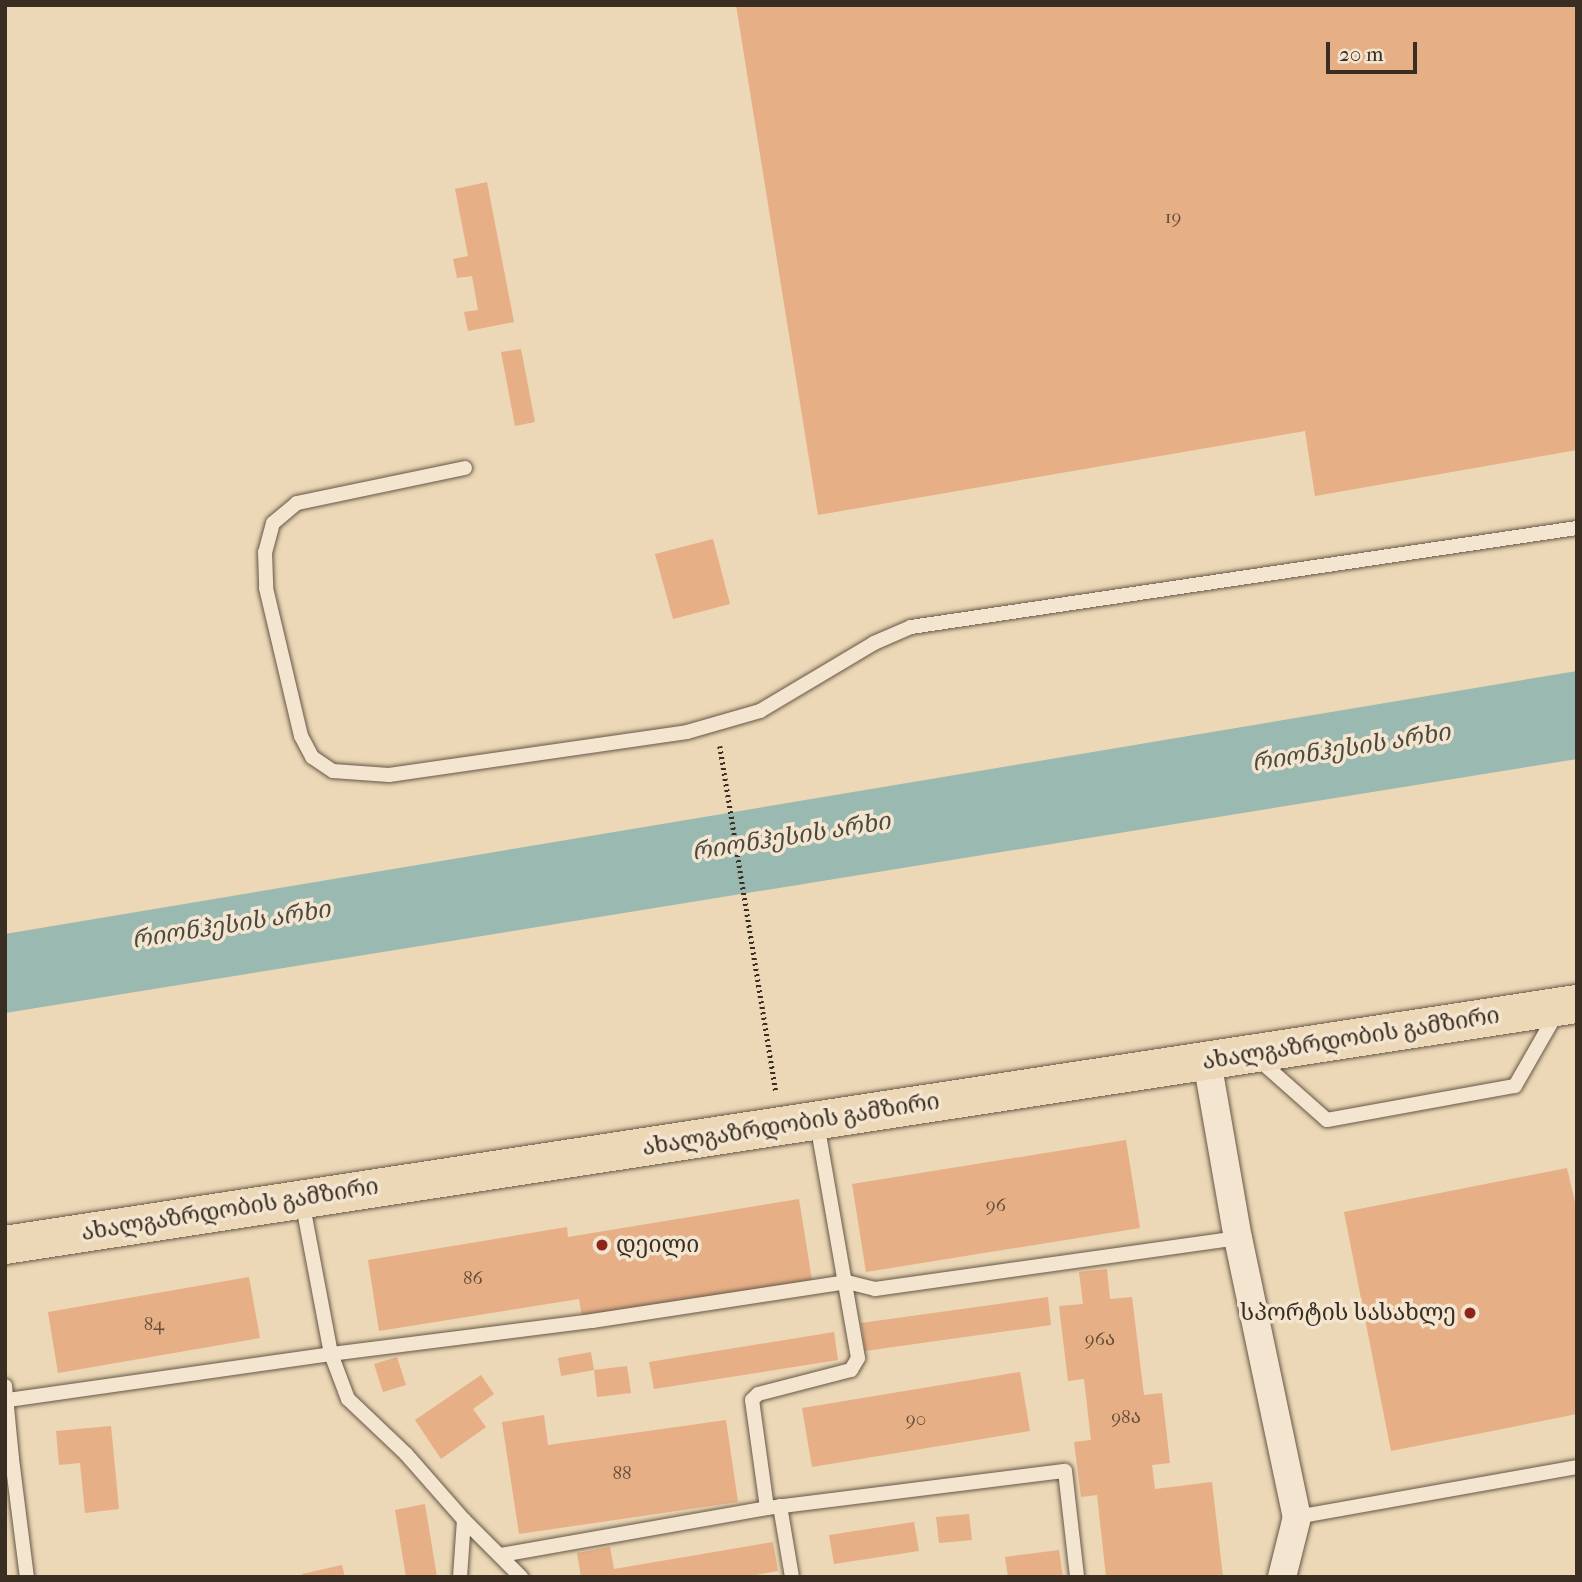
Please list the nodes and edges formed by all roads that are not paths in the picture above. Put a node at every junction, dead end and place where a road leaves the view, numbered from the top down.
1 (465, 468) dead end
2 (1577, 527) edge
3 (1569, 1006) edge
4 (1252, 1054) junction
5 (1207, 1061) junction
6 (799, 1124) junction
7 (302, 1199) junction
8 (1238, 1238) junction
9 (5, 1245) edge
10 (847, 1282) junction
11 (331, 1354) junction
12 (6, 1393) edge
13 (9, 1460) edge
14 (1577, 1467) edge
15 (774, 1507) junction
16 (1297, 1517) junction
17 (464, 1520) junction
18 (501, 1555) junction
19 (27, 1577) edge
20 (460, 1577) edge
21 (521, 1577) edge
22 (792, 1577) edge
23 (1077, 1577) edge
24 (1282, 1577) edge

1 - 2 lane
3 - 4 main road, ახალგაზრდობის გამზირი
3 - 4 lane
4 - 5 main road, ახალგაზრდობის გამზირი
5 - 6 main road, ახალგაზრდობის გამზირი
5 - 8 street
6 - 7 main road, ახალგაზრდობის გამზირი
6 - 10 lane
7 - 9 main road, ახალგაზრდობის გამზირი
7 - 11 lane
8 - 10 lane
8 - 16 street
10 - 11 lane
10 - 15 lane
11 - 12 lane
11 - 17 lane
12 - 13 lane
13 - 19 lane
14 - 16 lane
15 - 18 lane
15 - 22 lane
15 - 23 lane
16 - 24 street
17 - 18 lane
17 - 20 lane
18 - 21 lane

